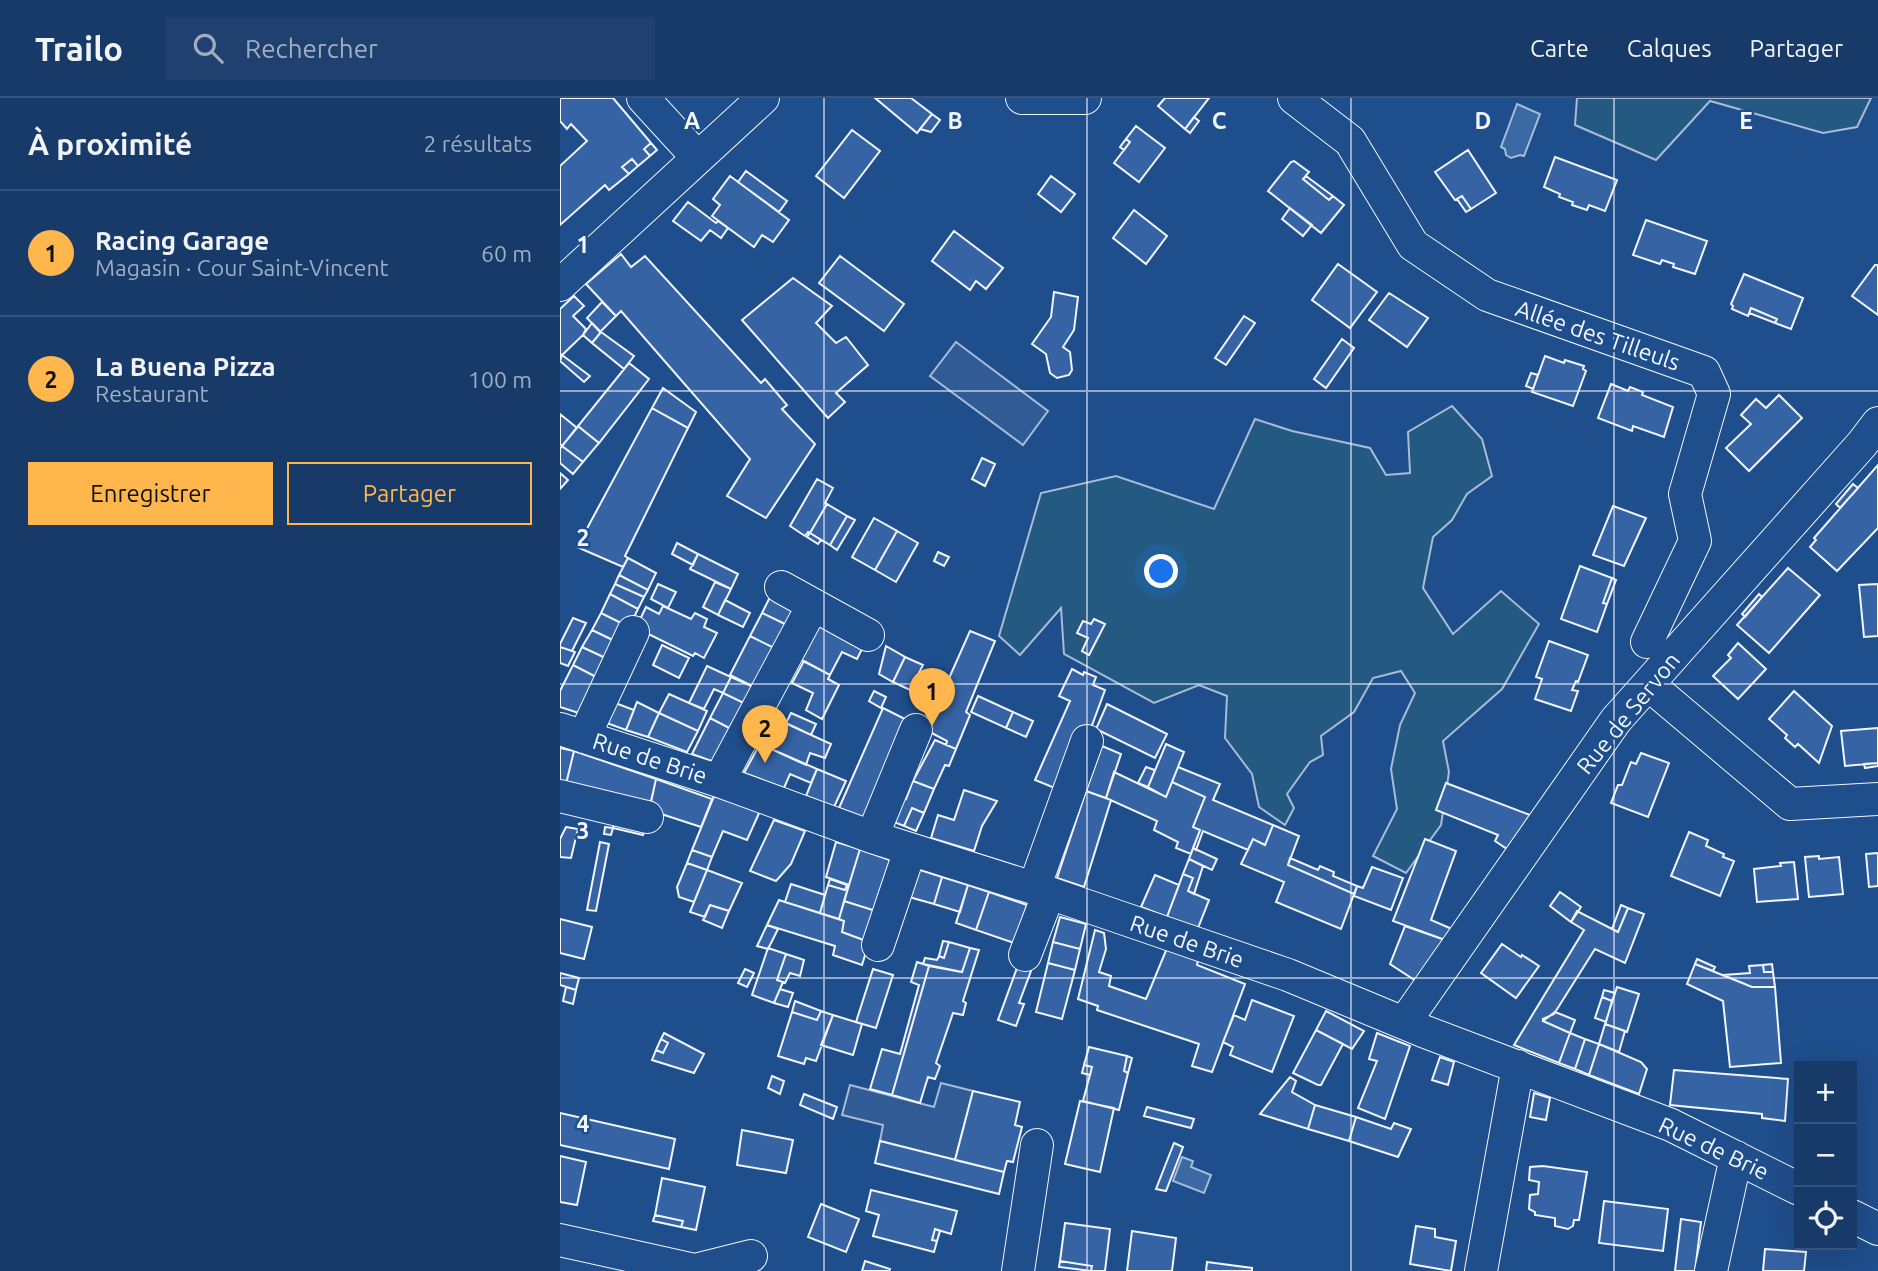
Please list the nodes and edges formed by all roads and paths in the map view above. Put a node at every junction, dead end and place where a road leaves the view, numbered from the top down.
1 (643, 98) edge
2 (763, 98) edge
3 (1022, 98) edge
4 (1086, 98) edge
5 (1294, 98) edge
6 (698, 158) junction
7 (560, 285) edge
8 (1878, 423) edge
9 (781, 587) dead end
10 (813, 605) junction
11 (633, 632) dead end
12 (867, 635) dead end
13 (1647, 642) dead end
14 (1648, 684) junction
15 (916, 730) dead end
16 (572, 733) edge
17 (1087, 741) dead end
18 (719, 781) junction
19 (560, 796) edge
20 (1878, 799) edge
21 (647, 817) dead end
22 (872, 837) junction
23 (910, 849) junction
24 (1042, 891) junction
25 (878, 945) dead end
26 (1025, 955) dead end
27 (1404, 1023) junction
28 (1517, 1066) junction
29 (1037, 1145) dead end
30 (1736, 1157) junction
31 (1795, 1187) edge
32 (1857, 1218) edge
33 (1878, 1229) edge
34 (560, 1240) edge
35 (751, 1256) dead end
36 (1018, 1271) edge
37 (1481, 1271) edge
38 (1711, 1271) edge

1 - 6 street
2 - 6 street
3 - 4 street
5 - 13 street, Allée des Tilleuls
6 - 7 street
8 - 14 street, Rue de Servon
9 - 10 street
10 - 12 street
10 - 18 street
11 - 16 street
14 - 20 street
14 - 27 street, Rue de Servon
15 - 22 street
16 - 18 street, Rue de Brie
17 - 24 street
18 - 22 street, Rue de Brie
19 - 21 street
22 - 23 street, Rue de Brie
23 - 24 street, Rue de Brie
23 - 25 street
24 - 26 street
24 - 27 street, Rue de Brie
27 - 28 street, Rue de Brie
28 - 30 street, Rue de Brie
28 - 37 street
29 - 36 street
30 - 31 street, Rue de Brie
30 - 38 street
32 - 33 street
34 - 35 street

